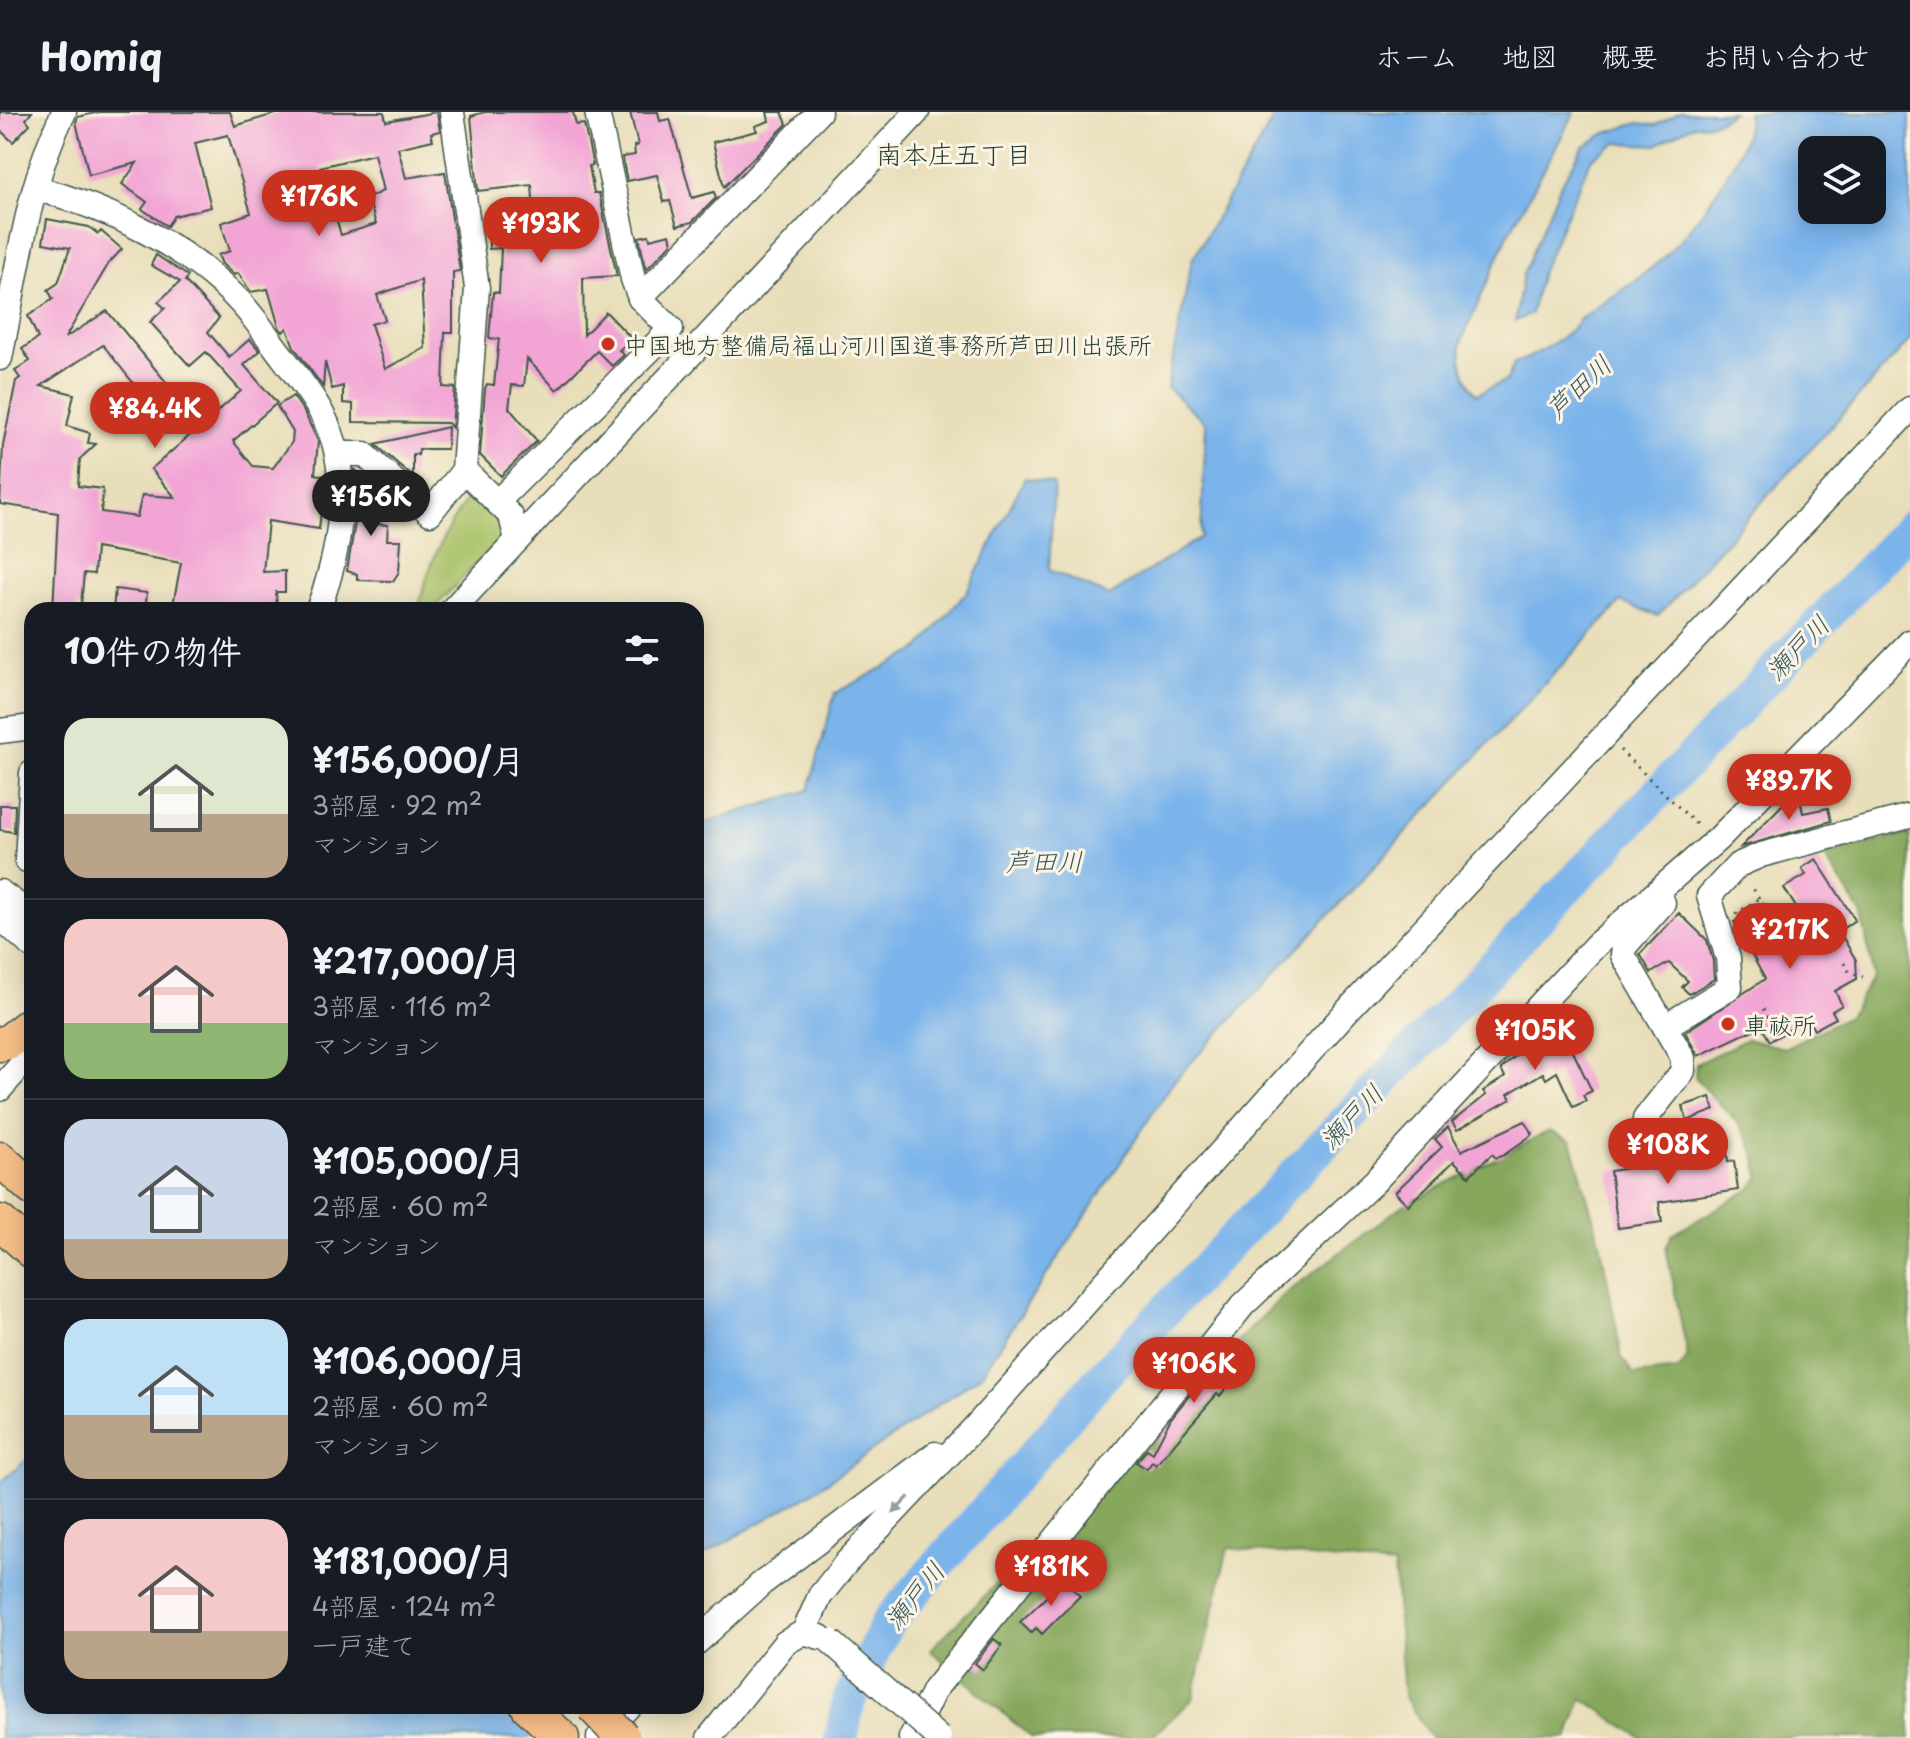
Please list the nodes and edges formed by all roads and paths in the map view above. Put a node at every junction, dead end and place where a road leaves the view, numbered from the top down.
1 (64, 112) edge
2 (452, 112) edge
3 (597, 112) edge
4 (819, 112) edge
5 (917, 112) edge
6 (35, 188) junction
7 (640, 298) junction
8 (0, 358) edge
9 (1910, 409) edge
10 (337, 454) junction
11 (464, 470) junction
12 (497, 502) junction
13 (517, 540) junction
14 (320, 602) edge
15 (459, 602) edge
16 (1910, 642) edge
17 (24, 728) edge
18 (0, 731) edge
19 (1610, 741) dead end
20 (1910, 816) edge
21 (1699, 826) dead end
22 (1688, 865) junction
23 (0, 892) edge
24 (24, 909) edge
25 (1735, 915) dead end
26 (0, 917) edge
27 (24, 939) edge
28 (1750, 952) dead end
29 (1844, 963) dead end
30 (1863, 977) dead end
31 (1763, 1009) dead end
32 (1769, 1019) dead end
33 (1666, 1026) junction
34 (24, 1029) edge
35 (0, 1044) edge
36 (24, 1062) edge
37 (0, 1089) edge
38 (1645, 1119) dead end
39 (0, 1159) edge
40 (24, 1181) edge
41 (0, 1222) edge
42 (24, 1244) edge
43 (974, 1428) junction
44 (867, 1502) junction
45 (862, 1546) junction
46 (804, 1632) junction
47 (704, 1636) edge
48 (536, 1714) edge
49 (600, 1714) edge
50 (622, 1714) edge
51 (562, 1738) edge
52 (599, 1738) edge
53 (623, 1738) edge
54 (709, 1738) edge
55 (911, 1738) edge
56 (939, 1738) edge

1 - 6 street
2 - 11 street
3 - 7 street
4 - 7 street
5 - 13 street
6 - 8 street
6 - 10 street
7 - 12 street
9 - 43 street
10 - 11 street
10 - 14 street
11 - 12 street
12 - 13 street
13 - 15 street
16 - 22 street
17 - 18 street
19 - 21 path
20 - 33 street
22 - 33 street
22 - 55 street
23 - 24 street
25 - 28 path
26 - 27 street
29 - 30 path
31 - 32 path
33 - 38 street
34 - 35 highway
36 - 37 street
39 - 40 highway
41 - 42 highway
43 - 44 street
43 -> 45 street
44 - 45 street
44 - 47 street
45 - 46 street
46 - 54 street
46 - 56 street, bridge
48 - 51 highway
49 - 53 highway, bridge
50 - 52 street

